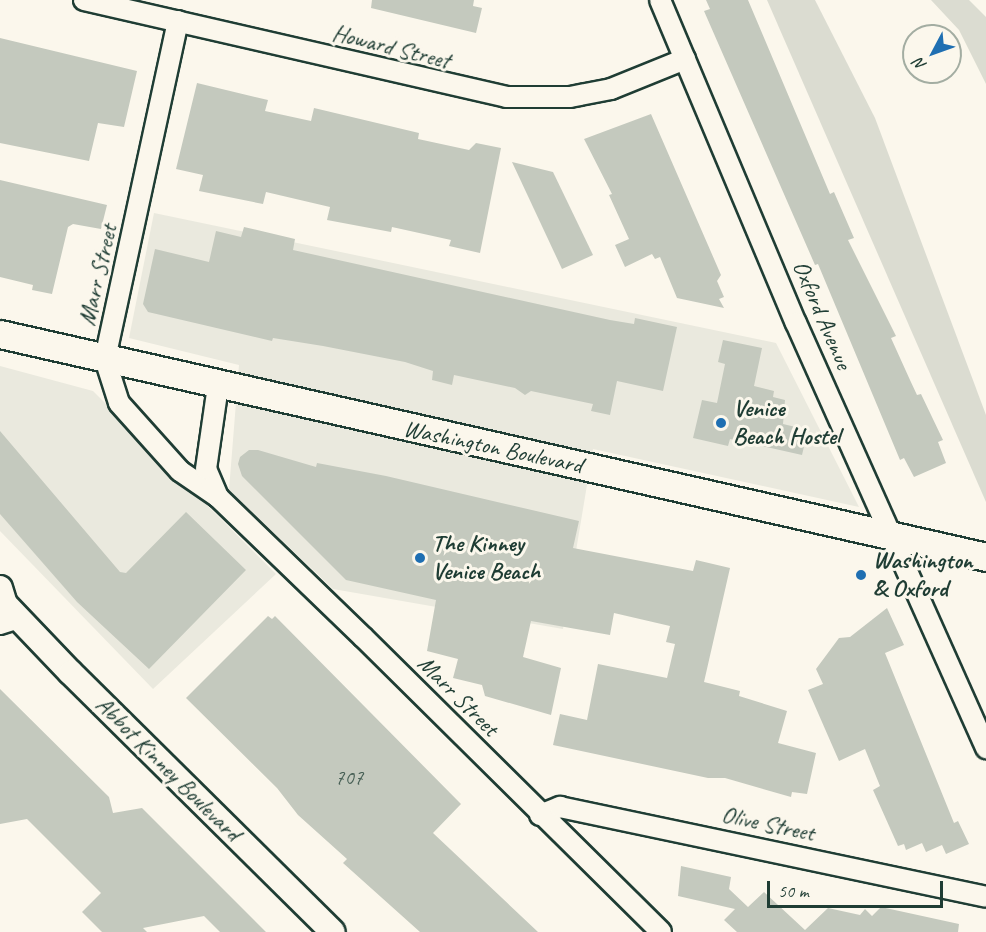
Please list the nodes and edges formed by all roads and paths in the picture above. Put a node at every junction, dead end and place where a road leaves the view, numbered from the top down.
1 (84, 0) edge
2 (660, 0) edge
3 (178, 21) junction
4 (685, 59) junction
5 (0, 334) edge
6 (105, 359) junction
7 (218, 386) junction
8 (218, 497) junction
9 (890, 535) junction
10 (986, 557) edge
11 (5, 607) edge
12 (986, 748) edge
13 (540, 814) junction
14 (986, 897) edge
15 (333, 932) edge
16 (661, 932) edge

1 - 3 street, Howard Street
2 - 4 street, Oxford Avenue
3 - 4 street, Howard Street
3 - 6 street, Marr Street
4 - 9 street, Oxford Avenue
5 - 6 main road, Washington Boulevard
6 - 7 main road, Washington Boulevard
6 - 8 street, Marr Street
7 - 8 street, Marr Street
7 - 9 main road, Washington Boulevard
8 - 13 street, Marr Street
9 - 10 main road, Washington Boulevard
9 - 12 street, Oxford Avenue
11 - 15 street, Abbot Kinney Boulevard
13 - 14 street, Olive Street
13 - 16 street, Marr Street

